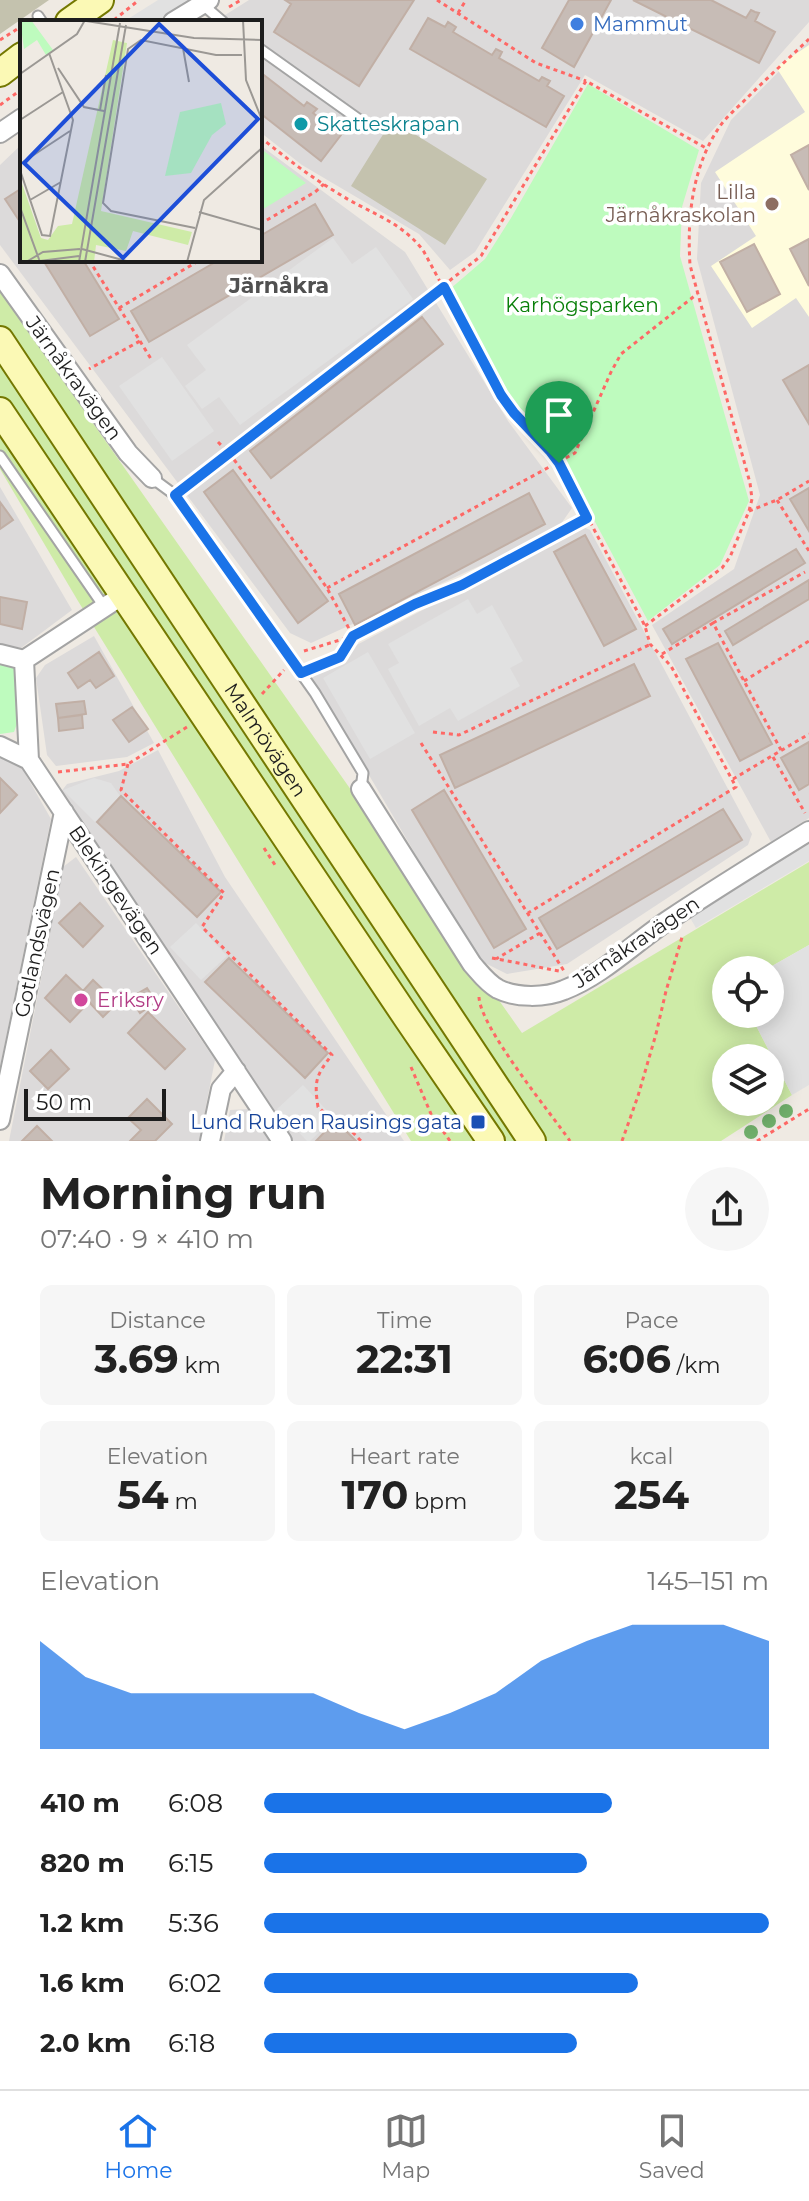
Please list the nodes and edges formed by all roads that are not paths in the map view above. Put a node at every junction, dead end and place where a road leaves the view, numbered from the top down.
1 (100, 0) edge
2 (206, 2) edge
3 (72, 20) edge
4 (176, 20) edge
5 (221, 20) edge
6 (262, 50) edge
7 (20, 119) edge
8 (368, 126) dead end
9 (0, 133) edge
10 (0, 274) edge
11 (0, 340) edge
12 (0, 411) edge
13 (0, 456) edge
14 (152, 478) joint
15 (114, 602) junction
16 (0, 654) edge
17 (24, 660) junction
18 (0, 746) edge
19 (34, 768) junction
20 (361, 789) joint
21 (64, 812) junction
22 (809, 831) edge
23 (236, 1071) junction
24 (0, 1120) edge
25 (210, 1141) edge
26 (282, 1141) edge
27 (491, 1141) edge
28 (532, 1141) edge

1 - 3 main road
2 - 4 street
2 - 5 lane
6 - 8 lane
7 - 9 street
10 - 14 street, Järnåkravägen
11 - 28 main road, Malmövägen
12 - 15 main road, Malmövägen
13 - 15 lane
14 - 20 lane
15 - 17 street
15 - 27 main road, Malmövägen
16 - 17 street
17 - 19 street
18 - 19 street
19 - 21 street, Blekingevägen
20 - 22 street, Järnåkravägen
21 - 23 street, Blekingevägen
21 - 24 street, Gotlandsvägen
23 - 25 street
23 - 26 street, Blekingevägen

